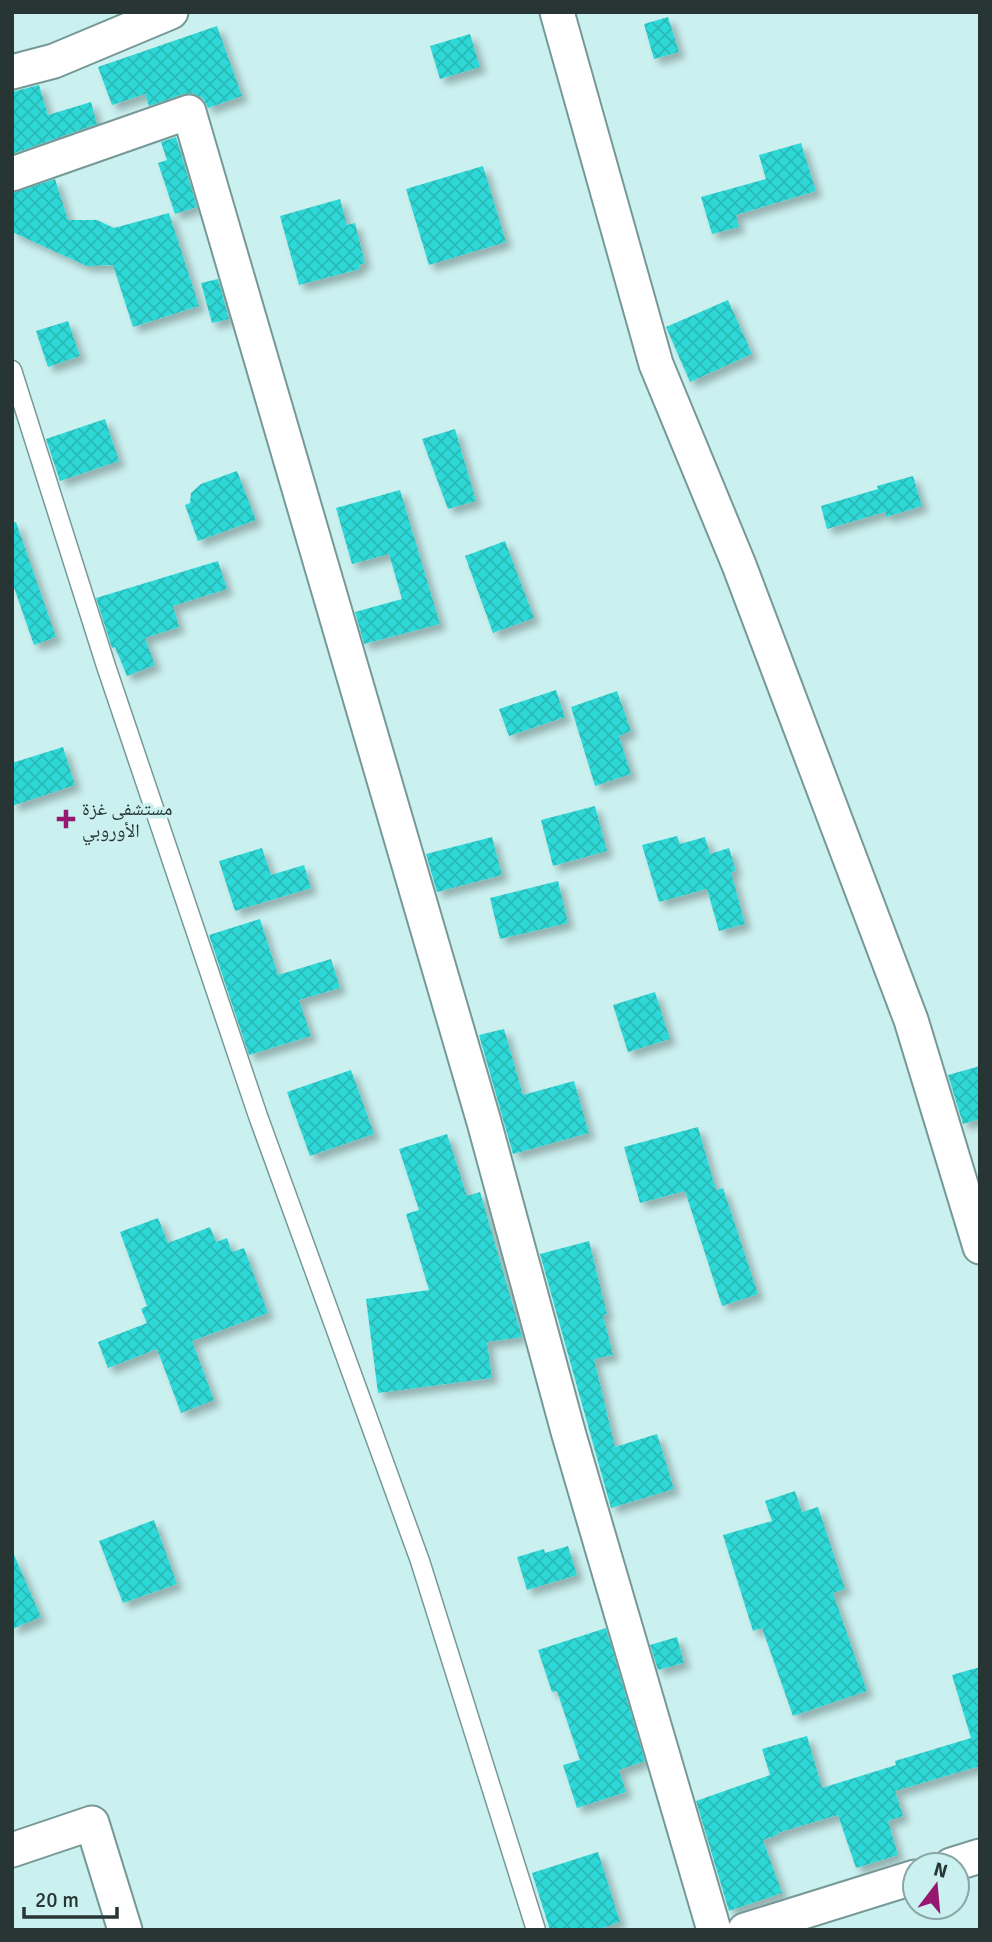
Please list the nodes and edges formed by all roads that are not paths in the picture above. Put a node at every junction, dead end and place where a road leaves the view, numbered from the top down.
1 (171, 12) edge
2 (557, 12) edge
3 (12, 72) edge
4 (12, 174) edge
5 (12, 370) edge
6 (980, 1247) edge
7 (12, 1850) edge
8 (901, 1881) edge
9 (125, 1930) edge
10 (536, 1930) edge
11 (714, 1930) edge
12 (745, 1930) edge

1 - 3 street
2 - 6 street
4 - 11 street
5 - 10 lane
7 - 9 street
8 - 12 street

